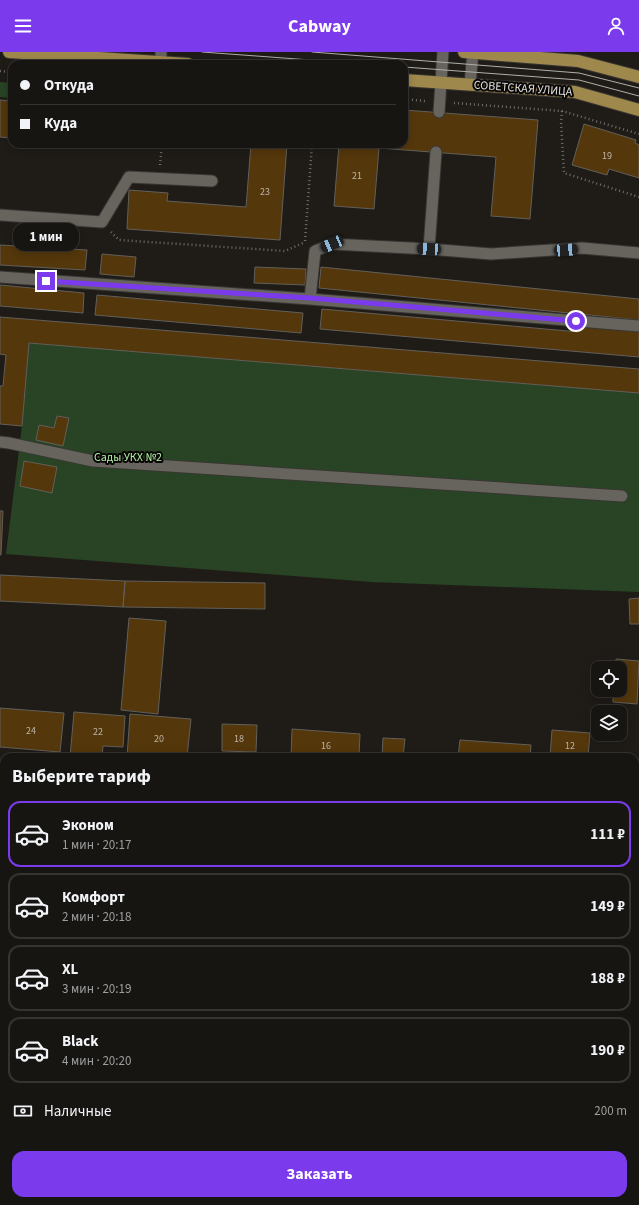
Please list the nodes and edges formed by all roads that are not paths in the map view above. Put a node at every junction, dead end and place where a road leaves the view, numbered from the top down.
1 (9, 52) edge
2 (443, 52) edge
3 (470, 52) edge
4 (161, 57) edge
5 (173, 60) edge
6 (639, 77) edge
7 (408, 80) edge
8 (441, 82) junction
9 (470, 84) junction
10 (439, 107) road end
11 (639, 110) edge
12 (436, 152) dead end
13 (212, 181) dead end
14 (0, 215) edge
15 (429, 249) junction
16 (639, 252) edge
17 (0, 278) edge
18 (310, 298) junction
19 (639, 326) edge
20 (0, 442) edge
21 (622, 496) dead end

1 - 4 main road
2 - 8 lane
3 - 6 main road
3 - 9 lane
4 - 5 main road
7 - 8 main road, СОВЕТСКАЯ УЛИЦА
8 - 9 main road, СОВЕТСКАЯ УЛИЦА
8 - 10 lane
9 - 11 main road, СОВЕТСКАЯ УЛИЦА
12 - 15 lane
13 - 14 lane
15 - 16 lane
15 - 18 lane
17 - 18 lane
18 - 19 lane
20 - 21 lane

